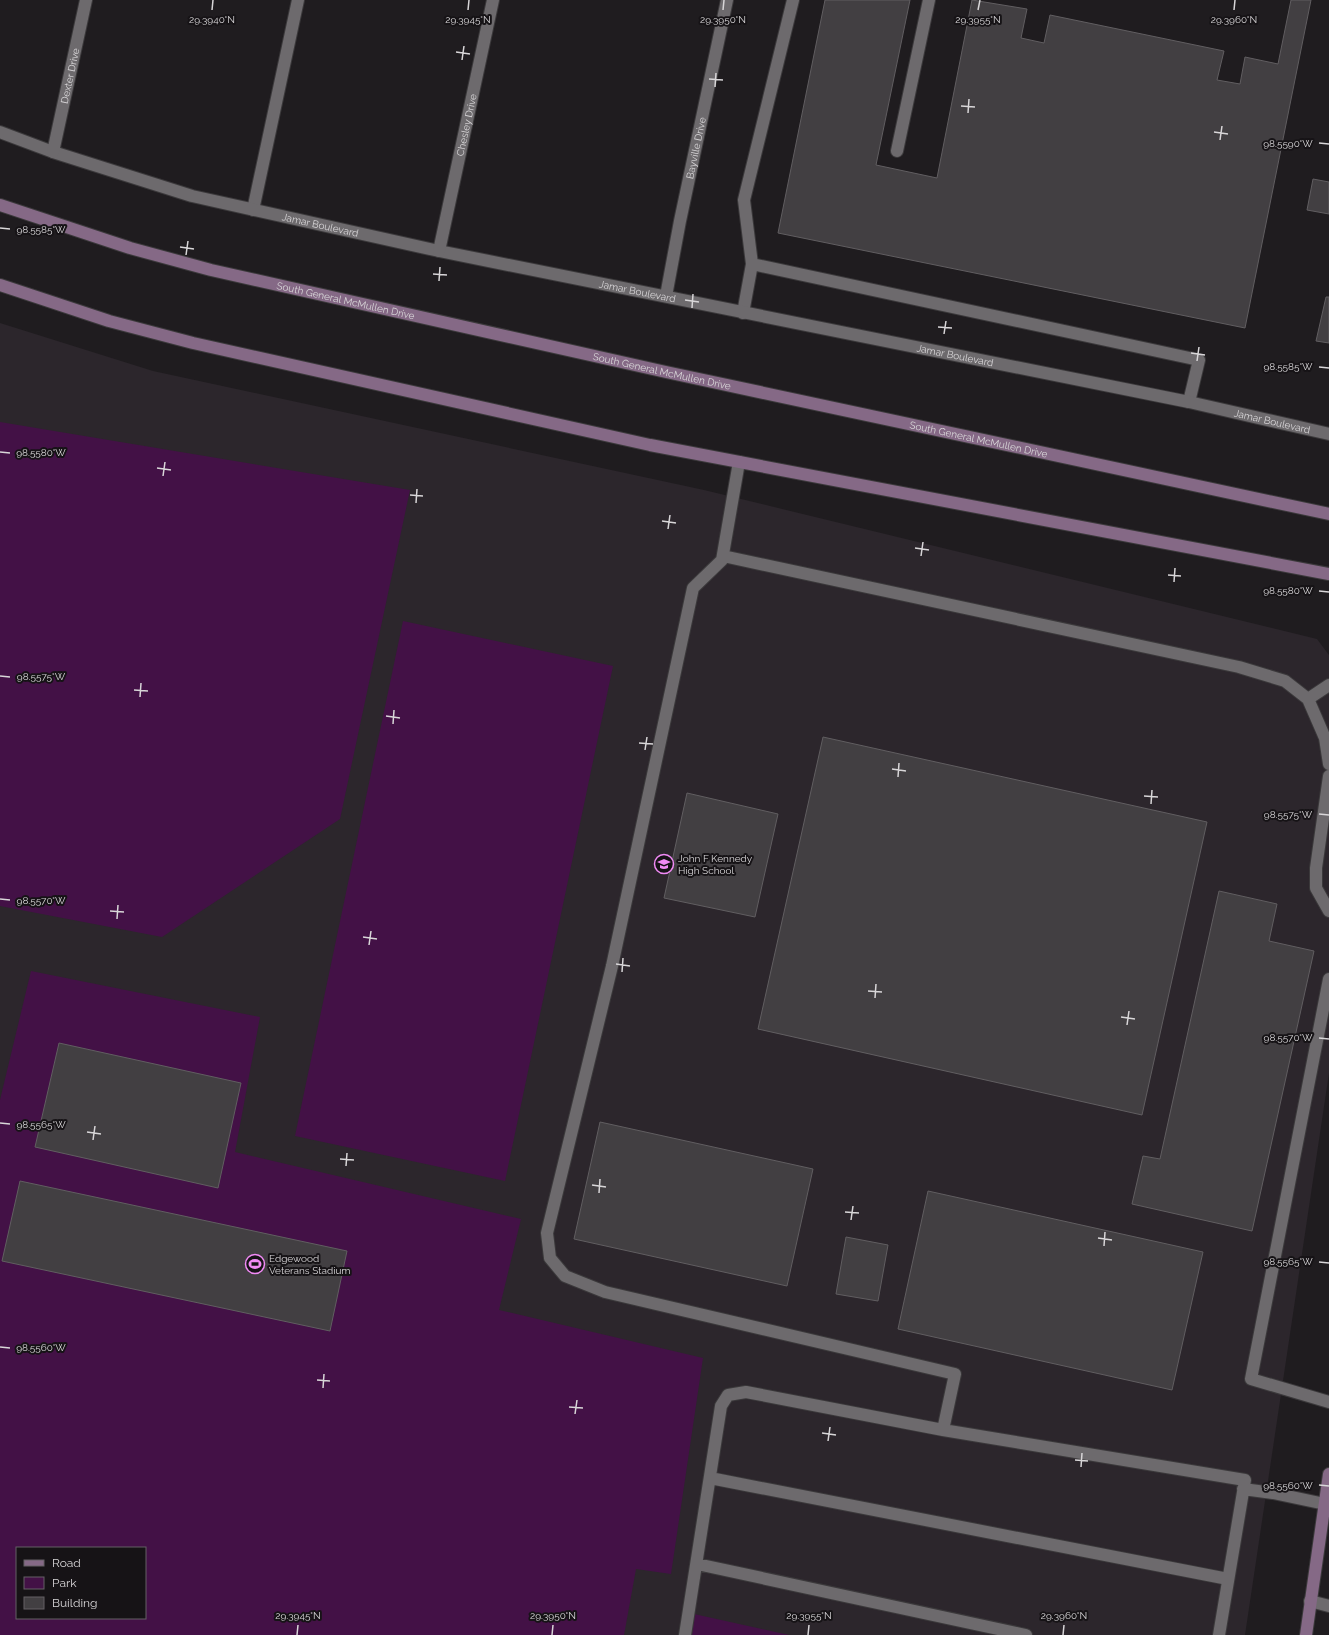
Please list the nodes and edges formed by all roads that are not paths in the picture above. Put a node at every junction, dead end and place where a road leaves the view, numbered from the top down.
1 (86, 0) edge
2 (298, 0) edge
3 (493, 0) edge
4 (727, 0) edge
5 (793, 0) edge
6 (929, 0) edge
7 (0, 132) edge
8 (897, 151) dead end
9 (53, 152) junction
10 (0, 205) edge
11 (253, 210) junction
12 (439, 251) junction
13 (752, 264) junction
14 (0, 285) edge
15 (666, 296) junction
16 (743, 313) junction
17 (1189, 402) junction
18 (1329, 434) edge
19 (739, 462) junction
20 (1329, 514) edge
21 (723, 556) junction
22 (1329, 574) edge
23 (1329, 685) edge
24 (1308, 699) junction
25 (1329, 764) edge
26 (1329, 776) edge
27 (1329, 911) edge
28 (1329, 979) edge
29 (1329, 1402) edge
30 (943, 1430) junction
31 (1329, 1474) edge
32 (710, 1478) junction
33 (1244, 1485) junction
34 (1325, 1504) junction
35 (697, 1564) junction
36 (1228, 1579) junction
37 (1310, 1601) junction
38 (1329, 1606) edge
39 (685, 1635) edge
40 (1026, 1635) edge
41 (1219, 1635) edge
42 (1306, 1635) edge

1 - 9 street, Dexter Drive
2 - 11 street
3 - 12 street, Chesley Drive
4 - 15 street, Bayville Drive
5 - 13 street
6 - 8 street
7 - 9 street, Jamar Boulevard
9 - 11 street, Jamar Boulevard
10 - 20 main road, South General McMullen Drive
11 - 12 street, Jamar Boulevard
12 - 15 street, Jamar Boulevard
13 - 16 street
13 - 17 street
14 - 19 main road
15 - 16 street, Jamar Boulevard
16 - 17 street, Jamar Boulevard
17 - 18 street, Jamar Boulevard
19 - 21 street
19 - 22 main road
21 - 24 street
21 - 30 street
23 - 24 street
24 - 25 street
26 - 27 street
28 - 29 street
30 - 32 street
30 - 33 street
31 - 34 main road
32 - 35 street
32 - 36 street
33 - 34 street
33 - 36 street
34 - 37 main road
35 - 39 street
35 - 40 street
36 - 41 street
37 - 38 street
37 - 42 main road

